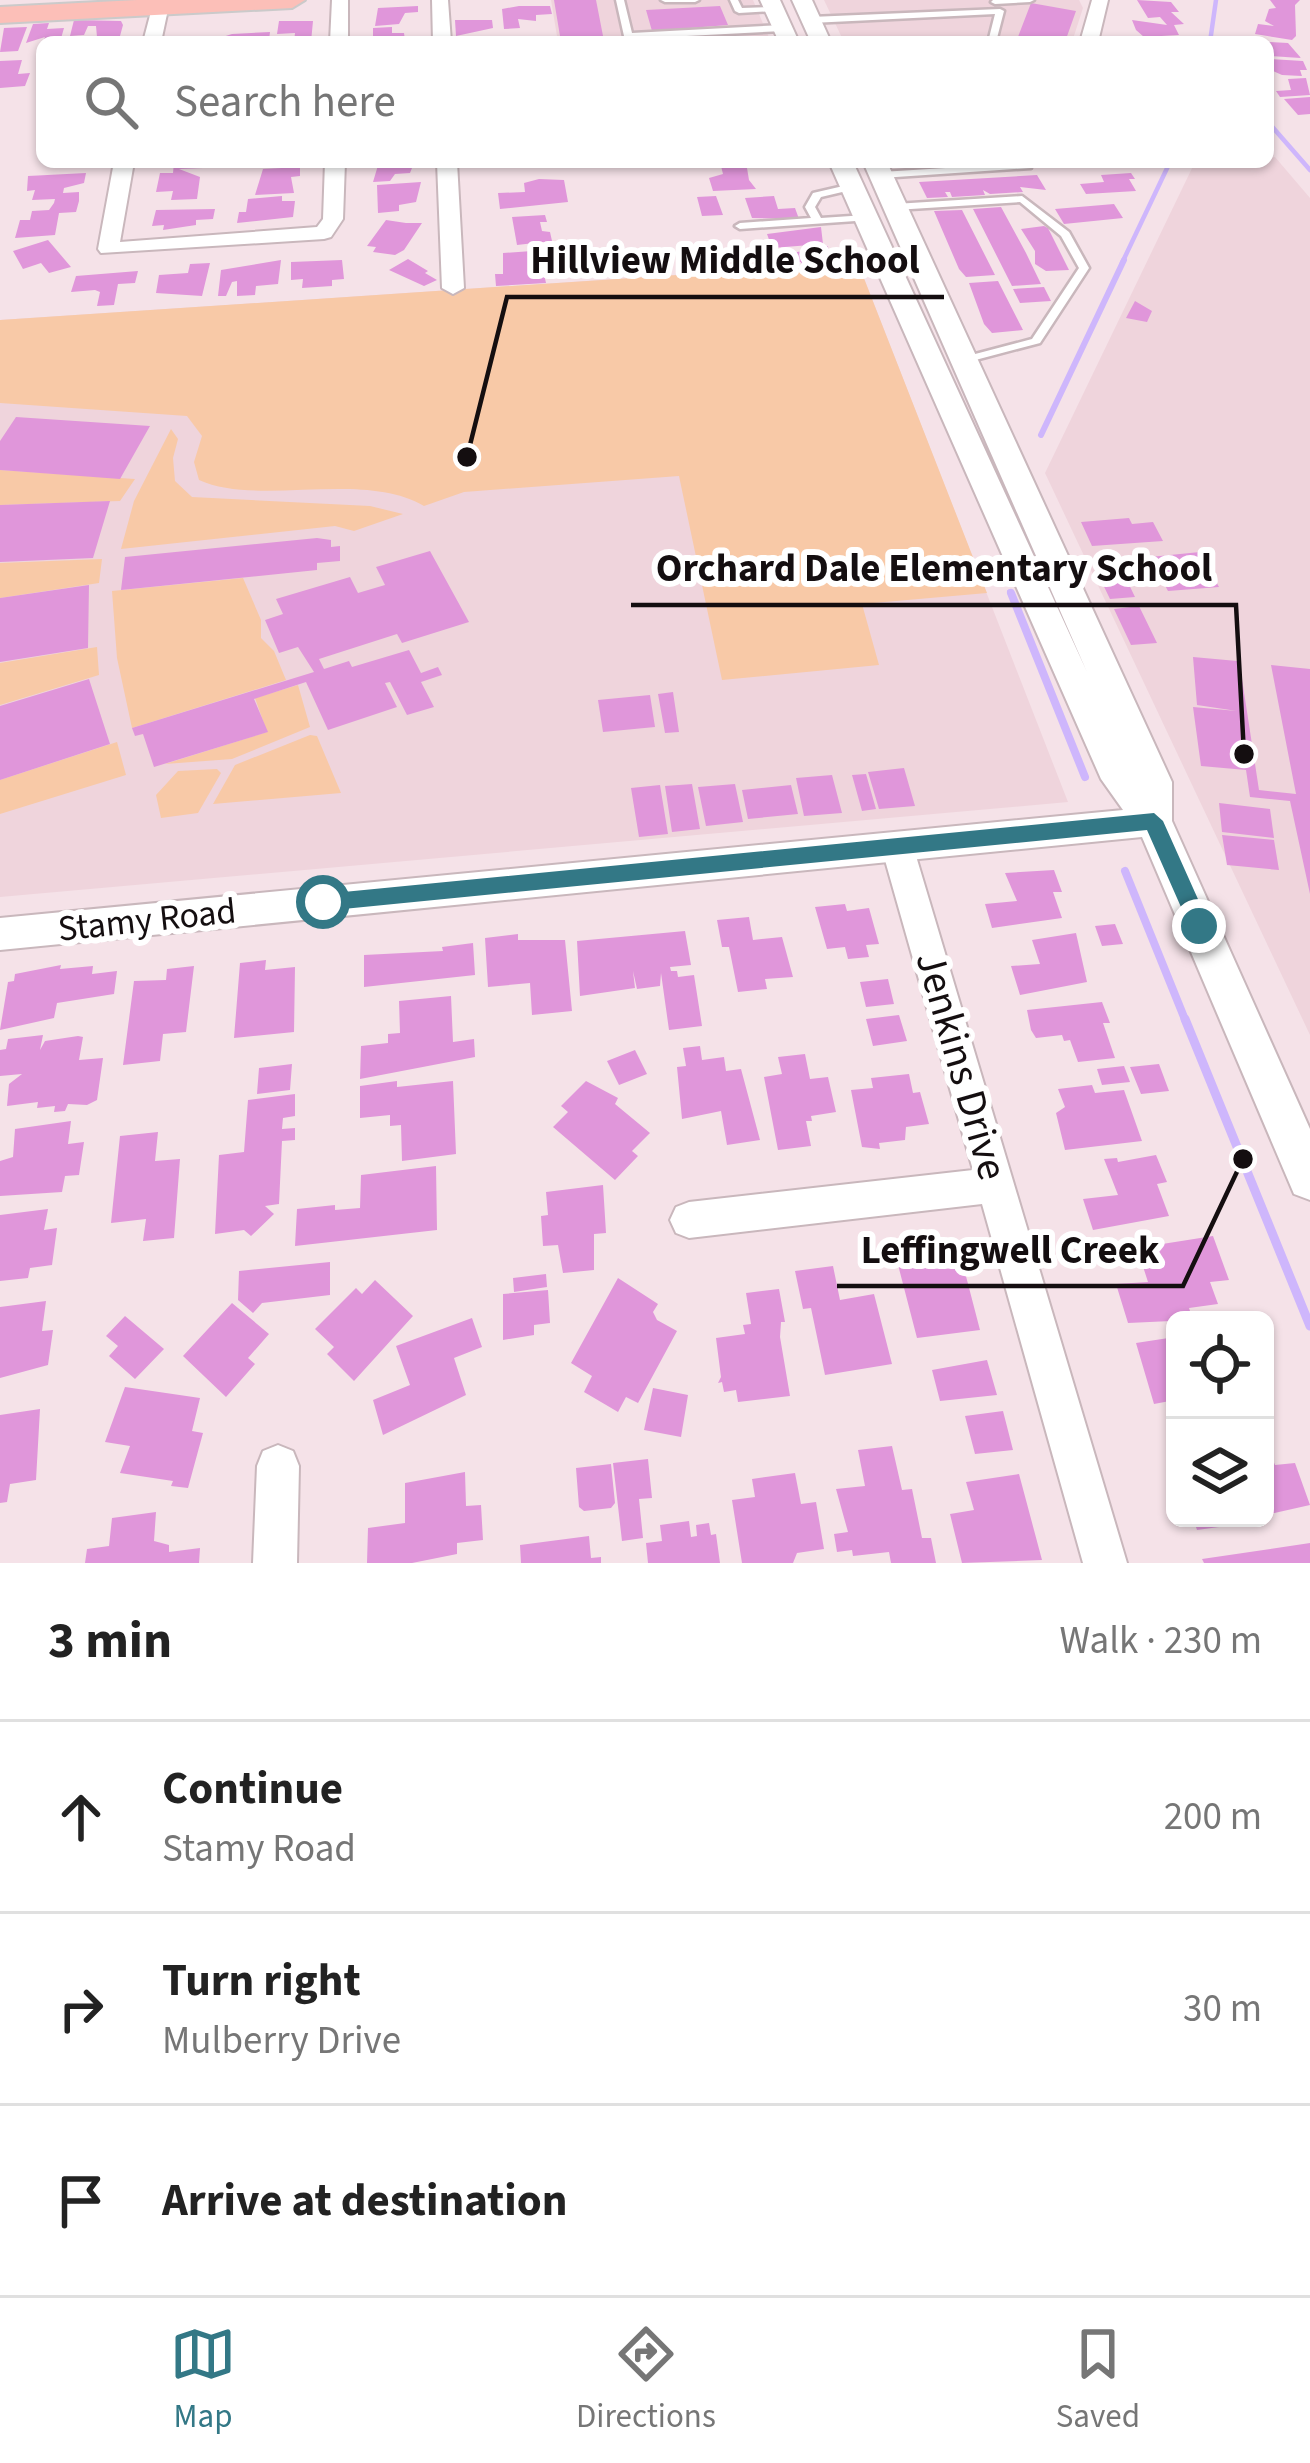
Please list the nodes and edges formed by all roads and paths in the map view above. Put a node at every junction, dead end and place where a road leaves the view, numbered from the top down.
1 (51, 0) edge
2 (292, 0) edge
3 (340, 0) edge
4 (440, 0) edge
5 (620, 0) edge
6 (665, 0) edge
7 (695, 0) edge
8 (734, 0) edge
9 (1030, 0) edge
10 (1100, 0) edge
11 (0, 3) edge
12 (162, 3) edge
13 (996, 4) edge
14 (806, 10) edge
15 (0, 15) edge
16 (779, 20) edge
17 (154, 36) edge
18 (339, 36) edge
19 (442, 36) edge
20 (993, 36) edge
21 (1091, 36) edge
22 (123, 168) edge
23 (335, 168) edge
24 (447, 168) edge
25 (844, 168) edge
26 (878, 168) edge
27 (852, 187) junction
28 (895, 207) junction
29 (866, 218) junction
30 (818, 221) junction
31 (740, 226) dead end
32 (453, 288) dead end
33 (964, 360) junction
34 (930, 364) junction
35 (1154, 821) junction
36 (897, 846) junction
37 (0, 934) edge
38 (1296, 1111) edge
39 (1310, 1178) edge
40 (996, 1185) junction
41 (689, 1220) dead end
42 (278, 1466) dead end
43 (275, 1563) edge
44 (1106, 1563) edge

1 - 11 main road
2 - 12 main road
3 - 18 street
4 - 19 street
5 - 16 lane
6 - 7 lane
8 - 16 lane
9 - 13 lane
10 - 21 street
12 - 15 main road
12 - 17 street
13 - 14 lane
13 - 20 lane
22 - 23 street
24 - 32 street
25 - 27 street
26 - 28 street
27 - 29 street
27 - 30 lane
28 - 33 street
28 - 33 lane
29 - 30 lane
29 - 34 street
30 - 31 lane
33 - 34 street
33 - 35 street
34 - 35 street
35 - 36 street, Stamy Road
35 - 38 street
36 - 37 street, Stamy Road
36 - 40 street, Jenkins Drive
38 - 39 street
40 - 41 street
40 - 44 street, Jenkins Drive
42 - 43 street

